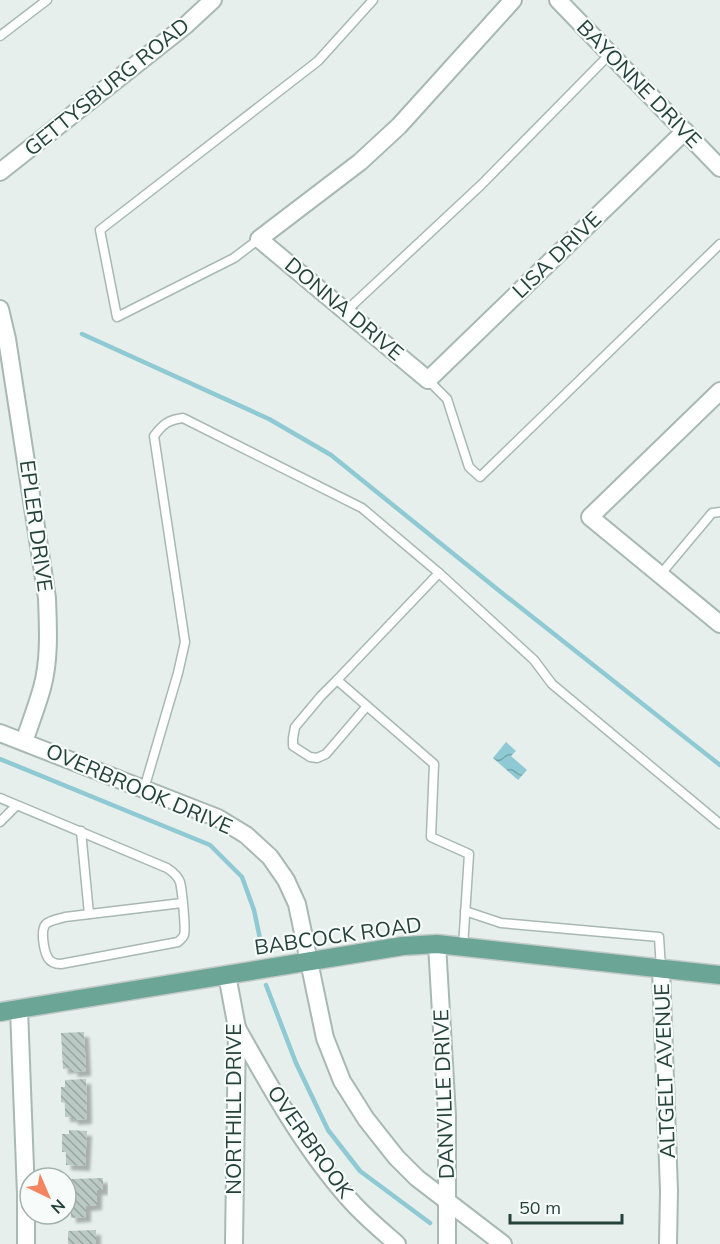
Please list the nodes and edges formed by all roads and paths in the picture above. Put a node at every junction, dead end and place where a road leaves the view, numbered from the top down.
1 (47, 0) edge
2 (213, 0) edge
3 (373, 0) edge
4 (513, 0) edge
5 (558, 0) edge
6 (0, 36) edge
7 (610, 54) junction
8 (685, 131) junction
9 (720, 168) edge
10 (0, 172) edge
11 (259, 239) junction
12 (720, 244) edge
13 (0, 309) edge
14 (346, 311) junction
15 (428, 380) junction
16 (720, 391) edge
17 (720, 512) edge
18 (439, 573) junction
19 (659, 575) junction
20 (720, 624) edge
21 (337, 680) junction
22 (367, 706) junction
23 (2, 737) edge
24 (24, 742) junction
25 (144, 789) junction
26 (0, 798) edge
27 (16, 806) junction
28 (0, 822) edge
29 (720, 824) edge
30 (81, 831) junction
31 (182, 903) junction
32 (465, 911) junction
33 (89, 914) junction
34 (437, 944) junction
35 (463, 947) junction
36 (310, 962) junction
37 (661, 969) junction
38 (227, 975) junction
39 (720, 975) edge
40 (19, 1009) junction
41 (0, 1012) edge
42 (237, 1028) junction
43 (448, 1201) junction
44 (26, 1244) edge
45 (234, 1244) edge
46 (397, 1244) edge
47 (447, 1244) edge
48 (503, 1244) edge
49 (668, 1244) edge

1 - 6 lane
2 - 10 street, GETTYSBURG ROAD
3 - 11 lane
4 - 11 street
5 - 7 street, BAYONNE DRIVE
7 - 8 street, BAYONNE DRIVE
7 - 14 lane
8 - 9 street, BAYONNE DRIVE
8 - 15 street, LISA DRIVE
11 - 14 street, DONNA DRIVE
12 - 15 lane
13 - 24 street, EPLER DRIVE
14 - 15 street, DONNA DRIVE
16 - 19 street
17 - 19 lane
18 - 21 lane
18 - 25 lane
18 - 29 lane
19 - 20 street
21 - 22 lane
21 - 22 lane
22 - 32 lane
23 - 24 street, OVERBROOK DRIVE
24 - 25 street, OVERBROOK DRIVE
25 - 36 street, OVERBROOK DRIVE
26 - 27 lane
27 - 28 lane
27 - 30 lane
30 - 31 lane
30 - 33 lane
31 - 33 lane
31 - 33 lane
32 - 35 lane
32 - 37 lane
34 - 35 main road, BABCOCK ROAD
34 - 36 main road, BABCOCK ROAD
34 - 43 street, DANVILLE DRIVE
35 - 37 main road, BABCOCK ROAD
36 - 38 main road, BABCOCK ROAD
36 - 43 street, OVERBROOK DRIVE
37 - 39 main road, BABCOCK ROAD
37 - 49 street, ALTGELT AVENUE
38 - 40 main road, BABCOCK ROAD
38 - 42 street, NORTHILL DRIVE
40 - 41 main road, BABCOCK ROAD
40 - 44 street
42 - 45 street, NORTHILL DRIVE
42 - 46 street, OVERBROOK
43 - 47 street, DANVILLE DRIVE
43 - 48 street, OVERBROOK DRIVE

